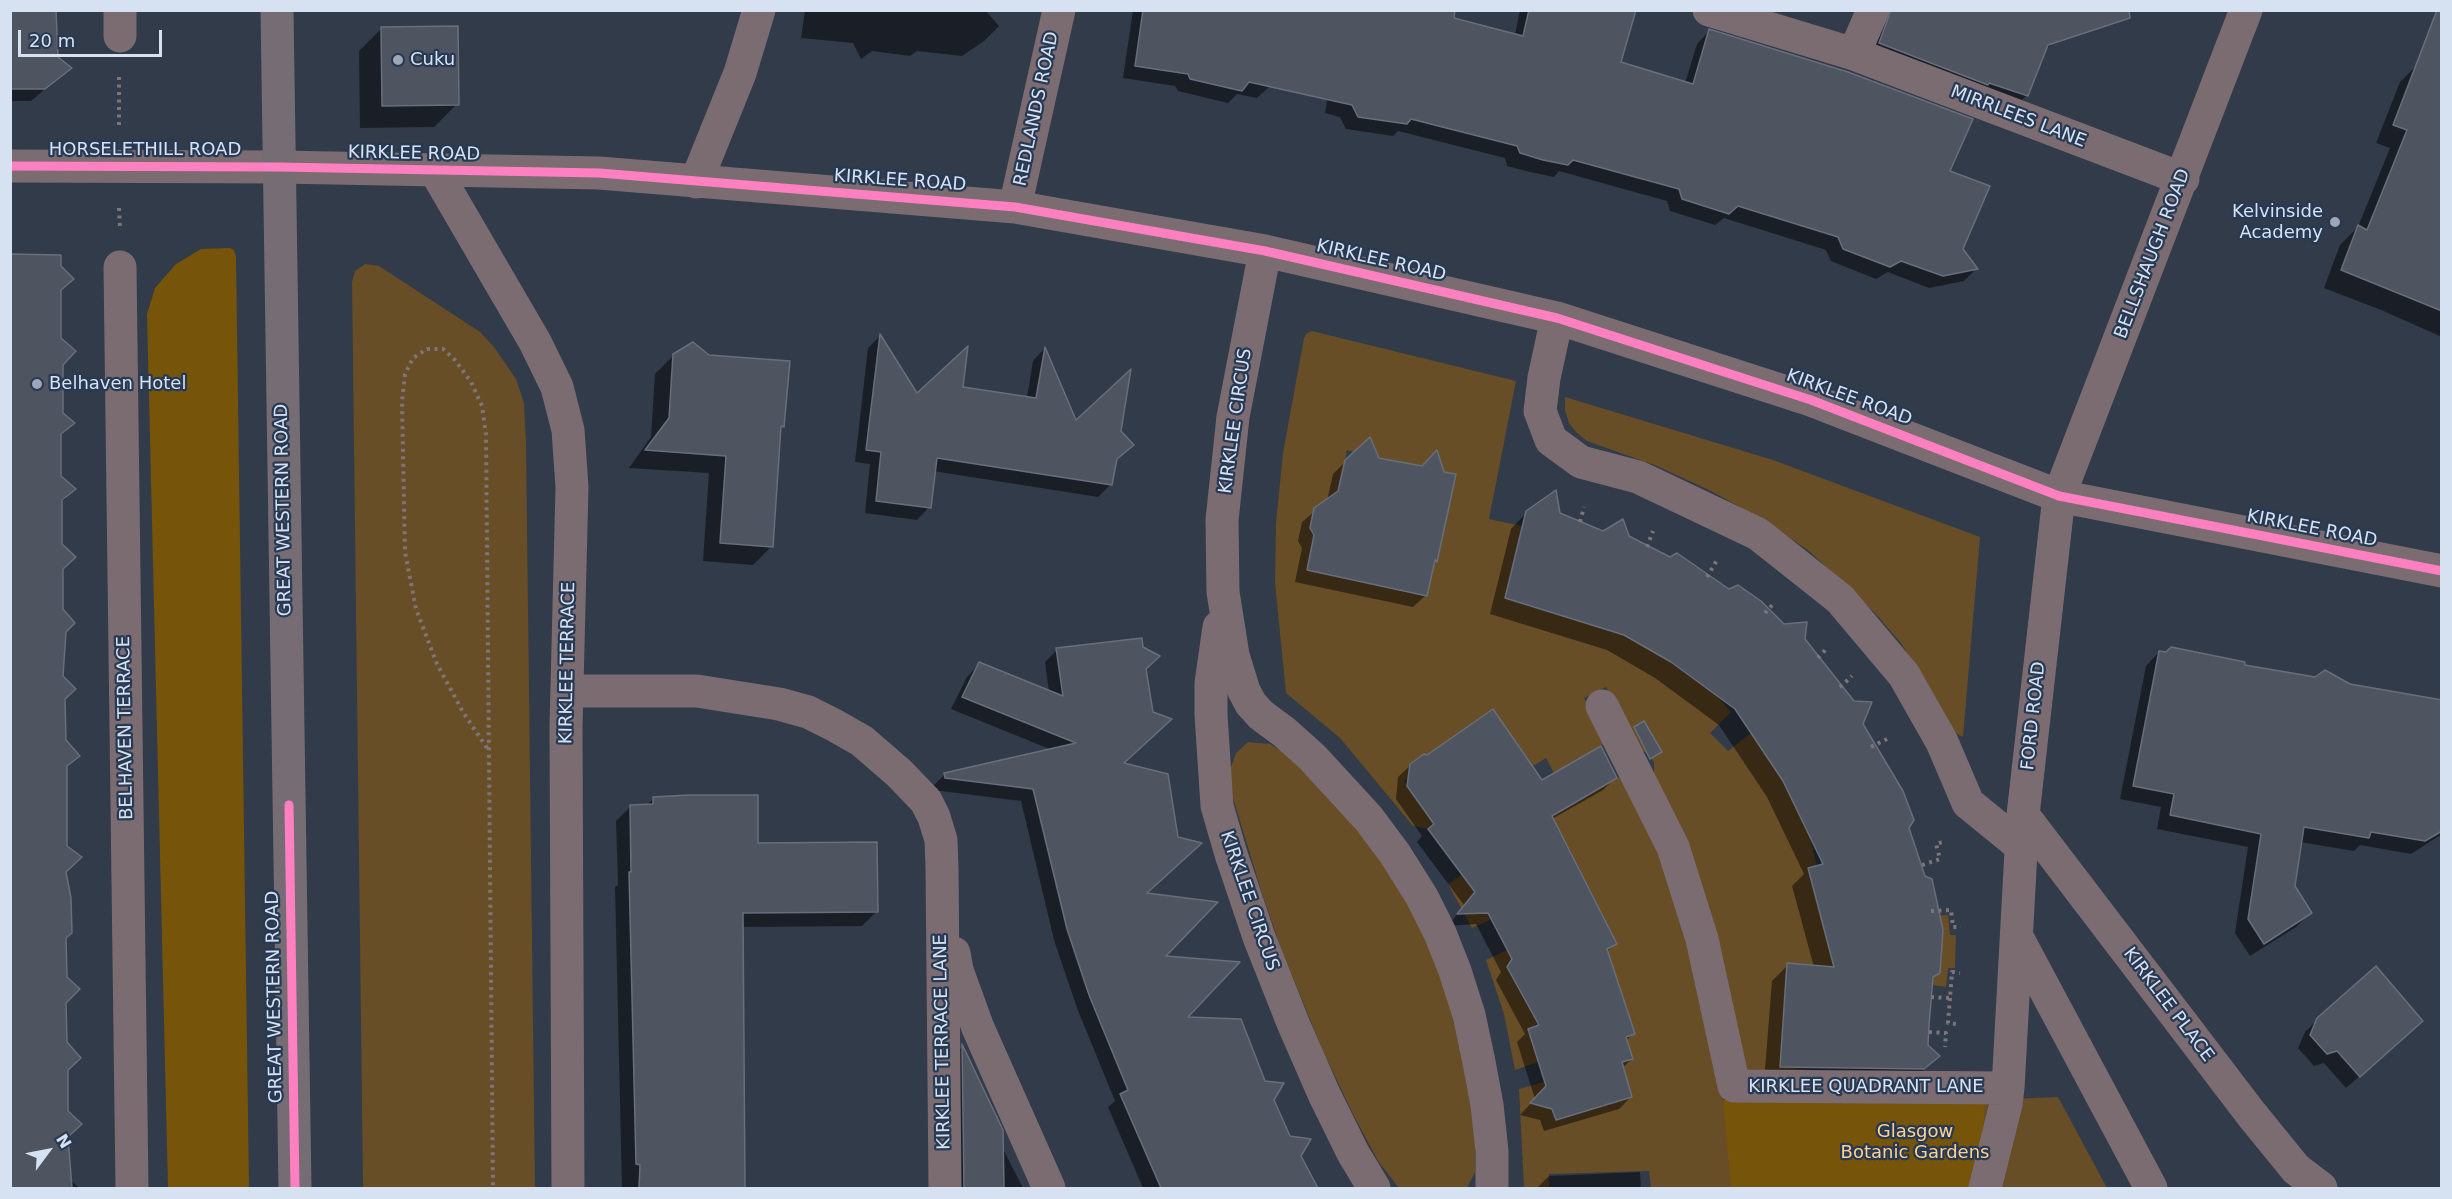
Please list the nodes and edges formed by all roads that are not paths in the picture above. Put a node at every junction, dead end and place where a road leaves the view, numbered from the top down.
1 (277, 10) edge
2 (759, 10) edge
3 (1059, 10) edge
4 (1709, 10) edge
5 (1873, 10) edge
6 (2246, 10) edge
7 (1854, 54) junction
8 (10, 166) edge
9 (279, 167) junction
10 (436, 172) junction
11 (2183, 179) junction
12 (696, 182) junction
13 (1015, 207) junction
14 (1265, 251) junction
15 (120, 267) dead end
16 (1557, 318) junction
17 (2059, 496) junction
18 (2442, 571) edge
19 (1223, 592) junction
20 (568, 691) junction
21 (1602, 706) dead end
22 (2023, 831) junction
23 (942, 896) junction
24 (2017, 937) junction
25 (2008, 1088) junction
26 (132, 1188) edge
27 (295, 1188) edge
28 (568, 1188) edge
29 (945, 1188) edge
30 (1049, 1188) edge
31 (1374, 1188) edge
32 (1492, 1188) edge
33 (1985, 1188) edge
34 (2151, 1188) edge
35 (2321, 1188) edge

1 - 9 main road, GREAT WESTERN ROAD
2 - 12 street
3 - 13 street, REDLANDS ROAD
4 - 7 street, MIRRLEES LANE
5 - 7 street
6 - 11 street, BELLSHAUGH ROAD
7 - 11 street, MIRRLEES LANE
8 - 9 street, HORSELETHILL ROAD
9 - 10 street, KIRKLEE ROAD
9 - 27 main road, GREAT WESTERN ROAD
10 - 12 street, KIRKLEE ROAD
10 - 20 street, KIRKLEE TERRACE
11 - 17 street, BELLSHAUGH ROAD
12 - 13 street, KIRKLEE ROAD
13 - 14 street, KIRKLEE ROAD
14 - 16 street, KIRKLEE ROAD
14 - 19 street, KIRKLEE CIRCUS
15 - 26 street, BELHAVEN TERRACE
16 - 17 street, KIRKLEE ROAD
16 - 22 street, KIRKLEE PLACE
17 - 18 street, KIRKLEE ROAD
17 - 22 street, FORD ROAD
19 - 31 street, KIRKLEE CIRCUS
19 - 32 street, KIRKLEE CIRCUS
20 - 23 street, KIRKLEE TERRACE LANE
20 - 28 street, KIRKLEE TERRACE
21 - 25 street, KIRKLEE QUADRANT LANE
22 - 24 street, FORD ROAD
22 - 35 street, KIRKLEE PLACE
23 - 29 street, KIRKLEE TERRACE LANE
23 - 30 street, KIRKLEE TERRACE LANE
24 - 25 street, FORD ROAD
24 - 34 street
25 - 33 street, FORD ROAD

